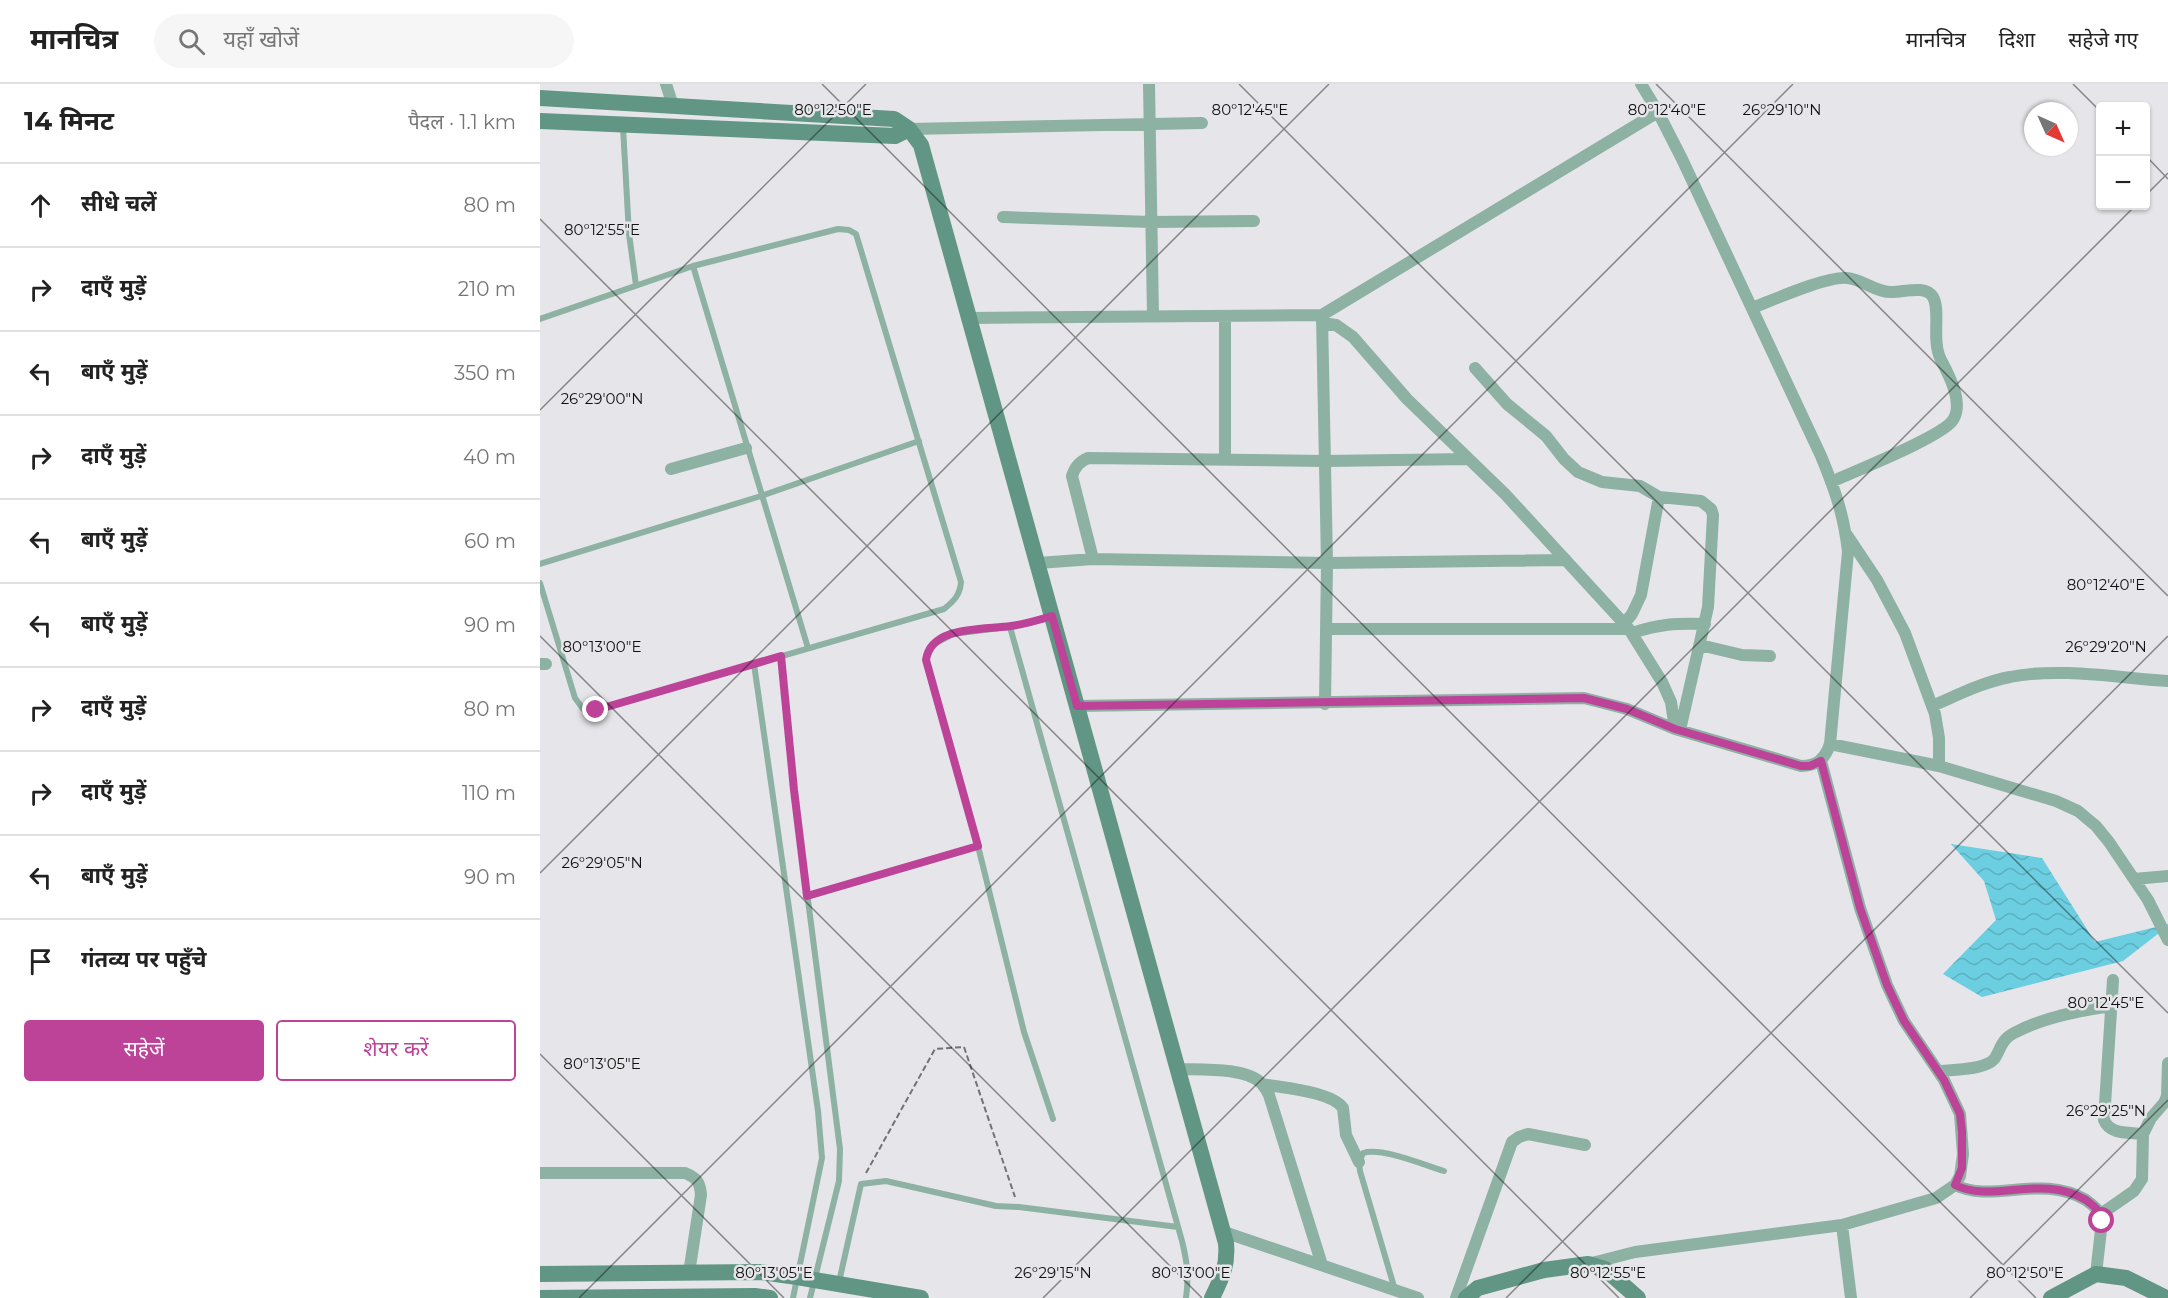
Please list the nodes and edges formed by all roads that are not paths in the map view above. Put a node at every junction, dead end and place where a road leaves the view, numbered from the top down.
1 (666, 84) edge
2 (1149, 84) edge
3 (1641, 84) edge
4 (540, 98) edge
5 (672, 106) junction
6 (1658, 112) junction
7 (540, 121) edge
8 (1202, 123) dead end
9 (1149, 124) junction
10 (623, 125) junction
11 (909, 129) junction
12 (1003, 217) dead end
13 (1254, 221) dead end
14 (1151, 222) junction
15 (693, 266) junction
16 (636, 285) junction
17 (1752, 308) junction
18 (1153, 316) junction
19 (1225, 316) junction
20 (969, 318) junction
21 (540, 319) edge
22 (1322, 319) junction
23 (1475, 368) dead end
24 (919, 441) junction
25 (746, 448) junction
26 (1225, 458) junction
27 (1469, 459) junction
28 (1325, 461) junction
29 (671, 469) dead end
30 (1832, 482) junction
31 (761, 496) junction
32 (1659, 497) junction
33 (1846, 534) junction
34 (1093, 559) junction
35 (1566, 560) junction
36 (1038, 563) junction
37 (1327, 563) junction
38 (540, 564) edge
39 (540, 583) edge
40 (1052, 616) junction
41 (1705, 624) junction
42 (1010, 627) junction
43 (1628, 629) junction
44 (1326, 630) junction
45 (1700, 645) junction
46 (808, 648) junction
47 (781, 656) junction
48 (1770, 656) dead end
49 (754, 664) junction
50 (2168, 681) edge
51 (1324, 704) junction
52 (1077, 706) junction
53 (1932, 706) junction
54 (1678, 729) junction
55 (1830, 744) junction
56 (1821, 761) junction
57 (1939, 766) junction
58 (978, 846) junction
59 (2168, 876) edge
60 (2134, 879) junction
61 (807, 896) junction
62 (2168, 940) edge
63 (2113, 980) dead end
64 (2111, 1006) junction
65 (2168, 1064) edge
66 (1178, 1069) junction
67 (1938, 1071) junction
68 (1262, 1084) junction
69 (1053, 1119) dead end
70 (2143, 1134) junction
71 (1585, 1145) dead end
72 (1359, 1162) junction
73 (1444, 1171) dead end
74 (540, 1173) edge
75 (1955, 1185) junction
76 (2101, 1214) junction
77 (1842, 1225) junction
78 (1178, 1227) junction
79 (1224, 1232) junction
80 (1588, 1264) junction
81 (1322, 1265) junction
82 (689, 1273) junction
83 (540, 1274) edge
84 (2096, 1274) junction
85 (805, 1279) junction
86 (838, 1285) junction
87 (1395, 1290) junction
88 (730, 1297) edge
89 (540, 1298) edge
90 (770, 1298) edge
91 (793, 1298) edge
92 (810, 1298) edge
93 (921, 1298) edge
94 (1186, 1298) edge
95 (1212, 1298) edge
96 (1418, 1298) edge
97 (1456, 1298) edge
98 (1466, 1298) edge
99 (1638, 1298) edge
100 (1851, 1298) edge
101 (2051, 1298) edge
102 (2166, 1298) edge

1 - 5 street
2 - 9 street
3 - 6 street
4 - 5 street
5 - 11 street
6 - 17 street
6 - 22 street
7 - 10 street
8 - 9 street
9 - 11 street
9 - 14 street
10 - 11 street
10 - 16 lane
11 - 20 street
12 - 14 street
13 - 14 street
14 - 18 street
15 - 16 lane
15 - 24 lane
15 - 25 lane
16 - 21 lane
17 - 30 street
17 - 30 street
18 - 19 street
18 - 20 street
19 - 22 street
19 - 26 street
20 - 36 street
22 - 27 street
22 - 28 street
23 - 32 street
24 - 31 lane
24 - 46 lane
25 - 29 street
25 - 31 lane
26 - 28 street
26 - 34 street
27 - 28 street
27 - 35 street
28 - 37 street
30 - 33 street
31 - 38 lane
31 - 46 lane
32 - 41 street
32 - 43 street
33 - 53 street
33 - 55 street
34 - 36 street
34 - 37 street
35 - 37 street
35 - 43 street
36 - 40 street
37 - 44 street
39 - 49 lane
40 - 42 lane
40 - 52 street
41 - 43 street
41 - 45 street
42 - 58 lane
42 - 78 lane
43 - 44 street
43 - 54 street
44 - 51 street
45 - 48 street
45 - 54 street
46 - 47 lane
47 - 49 lane
47 - 61 lane
49 - 85 lane
50 - 53 street
51 - 52 street
51 - 54 street
52 - 66 street
53 - 57 street
54 - 56 street
55 - 56 street
55 - 57 street
56 - 67 street
57 - 60 street
58 - 61 lane
58 - 69 lane
59 - 60 street
60 - 62 street
61 - 85 lane
63 - 64 street
64 - 67 street
64 - 70 street
65 - 70 street
66 - 68 street
66 - 79 street
67 - 75 street
68 - 72 street
68 - 81 street
70 - 76 street
71 - 97 street
72 - 73 lane
72 - 87 lane
74 - 82 street
75 - 76 street
75 - 77 street
76 - 84 street
77 - 80 street
77 - 100 street
78 - 86 lane
78 - 94 lane
79 - 81 street
79 - 95 street
80 - 98 street
80 - 99 street
81 - 87 street
82 - 83 street
82 - 85 street
84 - 101 street
84 - 102 street
85 - 86 street
85 - 91 lane
85 - 92 lane
86 - 93 street
87 - 96 street
88 - 89 street
88 - 90 street

